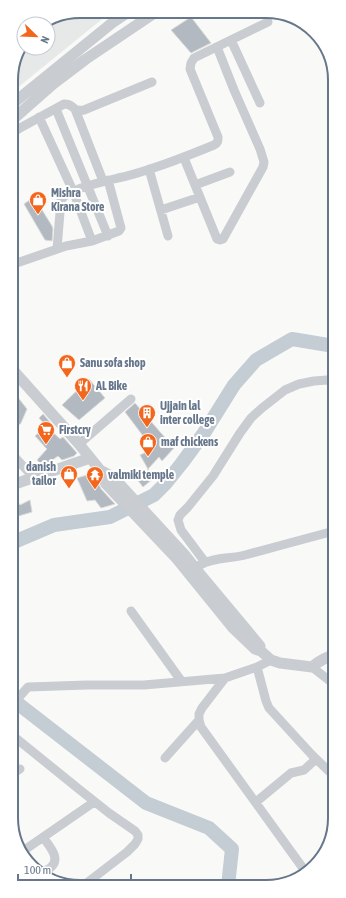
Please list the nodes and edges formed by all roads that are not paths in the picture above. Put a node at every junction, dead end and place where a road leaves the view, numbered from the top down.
1 (120, 18) edge
2 (147, 18) edge
3 (268, 22) dead end
4 (232, 40) junction
5 (217, 47) junction
6 (152, 82) dead end
7 (18, 99) edge
8 (260, 103) dead end
9 (56, 108) junction
10 (75, 109) junction
11 (18, 115) edge
12 (39, 117) junction
13 (18, 129) edge
14 (184, 158) junction
15 (149, 169) junction
16 (230, 172) dead end
17 (106, 181) junction
18 (195, 185) junction
19 (87, 186) junction
20 (73, 191) junction
21 (200, 197) junction
22 (161, 210) junction
23 (108, 236) junction
24 (168, 236) dead end
25 (92, 241) junction
26 (57, 249) junction
27 (18, 263) edge
28 (18, 376) edge
29 (328, 380) edge
30 (131, 399) dead end
31 (79, 444) junction
32 (90, 458) junction
33 (18, 461) edge
34 (34, 478) junction
35 (18, 483) edge
36 (328, 533) edge
37 (180, 556) junction
38 (200, 565) junction
39 (131, 611) dead end
40 (261, 651) junction
41 (328, 656) edge
42 (271, 660) junction
43 (257, 667) junction
44 (312, 667) junction
45 (225, 678) junction
46 (328, 680) edge
47 (182, 682) junction
48 (18, 698) edge
49 (199, 720) junction
50 (18, 740) edge
51 (165, 758) dead end
52 (316, 759) junction
53 (328, 770) edge
54 (94, 802) junction
55 (256, 802) junction
56 (43, 837) junction
57 (26, 849) edge
58 (303, 868) edge
59 (46, 870) edge
60 (91, 880) edge

1 - 7 street
2 - 11 street
3 - 4 street
4 - 5 street
4 - 8 street
5 - 14 street
5 - 21 street
6 - 10 street
9 - 10 street
9 - 12 street
9 - 19 street
10 - 17 street
12 - 13 street
12 - 20 street
14 - 15 street
14 - 18 street
15 - 17 street
15 - 22 street
16 - 18 street
17 - 19 street
17 - 23 street
18 - 21 street
19 - 20 street
19 - 23 street
20 - 25 street
20 - 26 street
21 - 22 street
22 - 24 street
23 - 25 street
25 - 26 street
26 - 27 street
28 - 31 street
29 - 38 street
30 - 31 street
31 - 32 street
32 - 34 street
32 - 37 street
33 - 34 street
34 - 35 street
36 - 38 street
37 - 38 street
37 - 40 street
38 - 40 street
39 - 47 street
40 - 42 street
41 - 44 street
42 - 43 street
42 - 44 street
43 - 45 street
43 - 52 street
44 - 46 street
45 - 47 street
45 - 49 street
47 - 48 street
49 - 51 street
49 - 55 street
50 - 54 street
52 - 53 street
52 - 55 street
54 - 56 street
54 - 60 street
55 - 58 street
56 - 57 street
56 - 59 street

